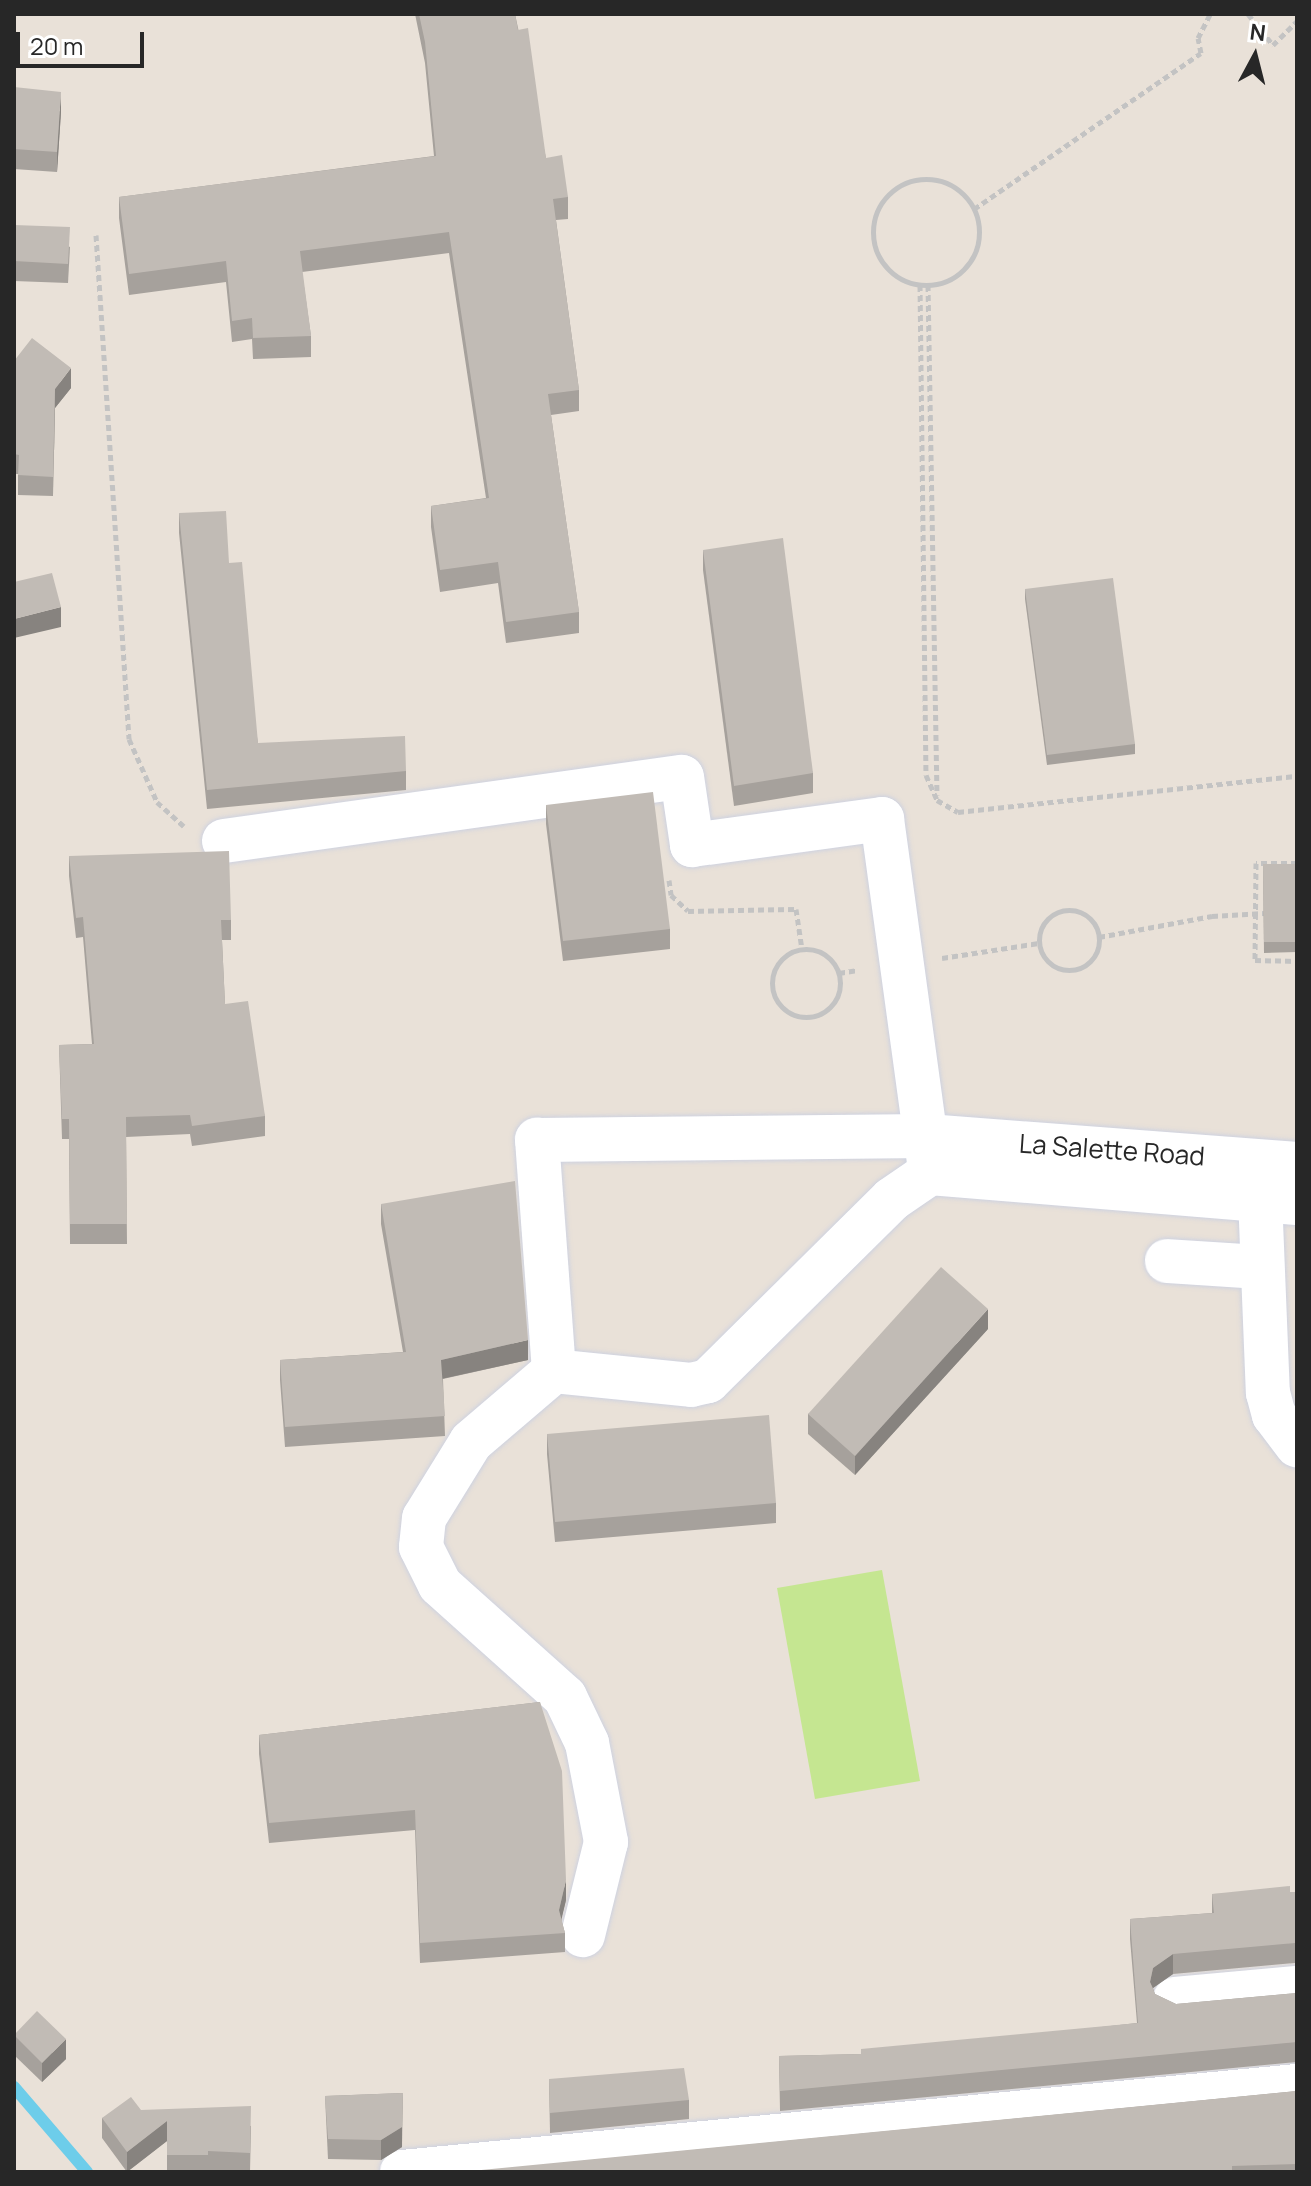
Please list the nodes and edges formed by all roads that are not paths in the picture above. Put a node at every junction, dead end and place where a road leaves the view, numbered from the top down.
1 (224, 841) road end
2 (929, 1155) junction
3 (1278, 1182) edge
4 (1167, 1261) dead end
5 (1261, 1267) junction
6 (554, 1371) junction
7 (1297, 1445) edge
8 (583, 1935) dead end
9 (1297, 1988) edge
10 (1175, 1999) dead end
11 (1297, 2086) edge
12 (402, 2172) edge

1 - 2 street
2 - 3 street, La Salette Road
2 - 6 street
2 - 6 street, La Salette Road
3 - 5 street
4 - 5 street
5 - 7 street
6 - 8 street
9 - 10 street
11 - 12 street

